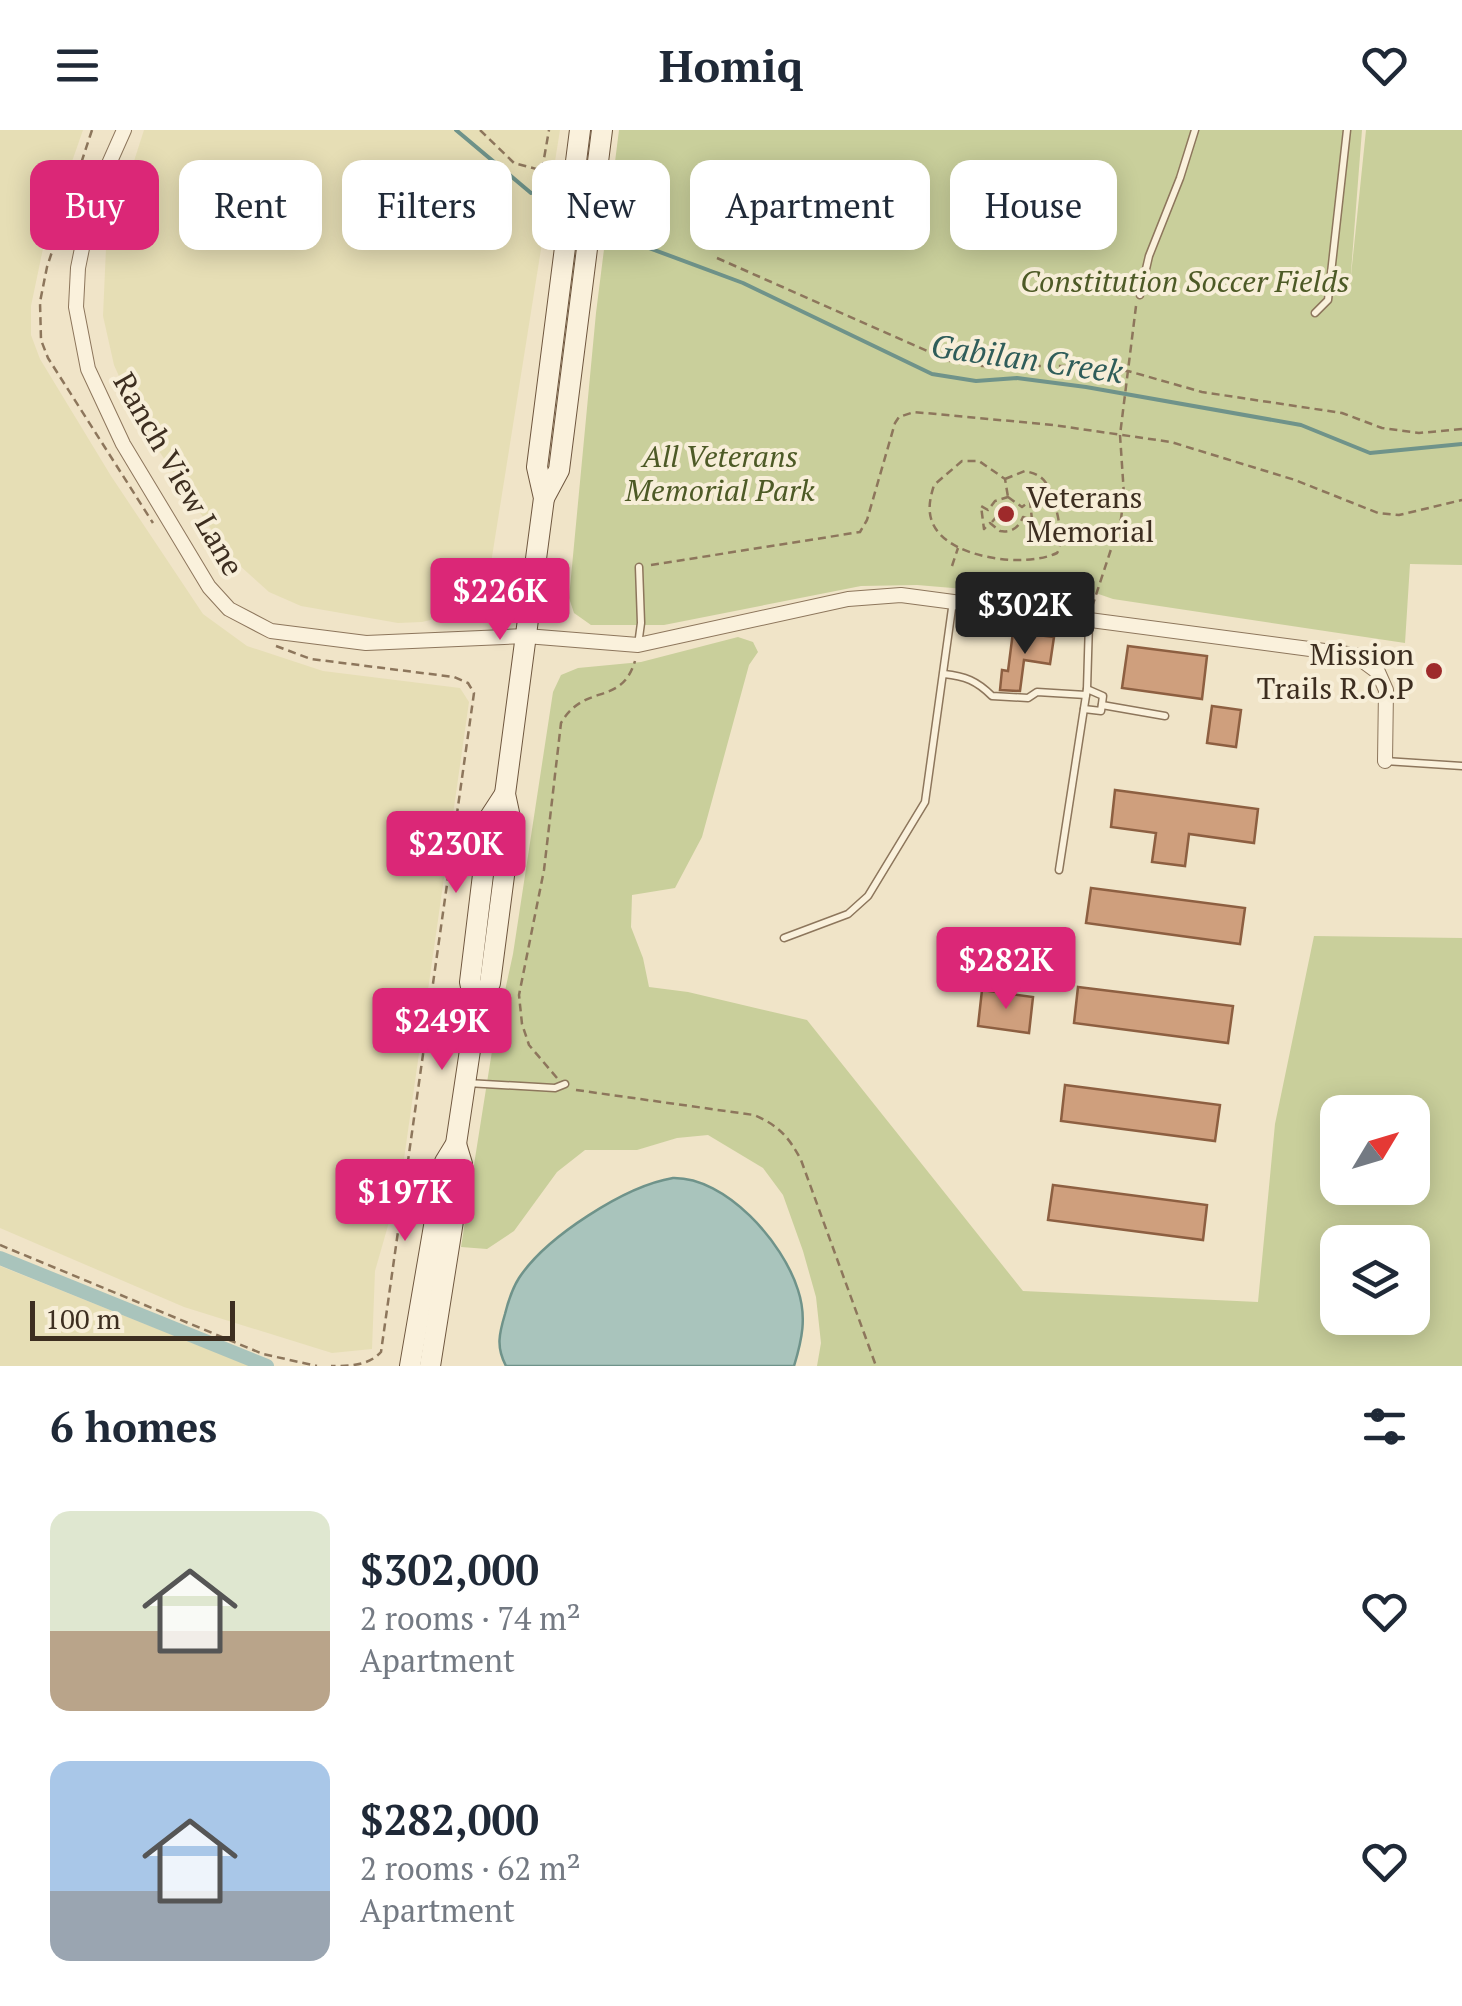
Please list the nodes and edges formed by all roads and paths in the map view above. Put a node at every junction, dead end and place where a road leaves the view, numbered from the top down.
1 (92, 130) edge
2 (124, 130) edge
3 (480, 130) edge
4 (550, 130) edge
5 (580, 130) edge
6 (602, 130) edge
7 (1196, 130) edge
8 (1347, 130) edge
9 (544, 160) edge
10 (576, 160) edge
11 (532, 168) edge
12 (565, 250) edge
13 (718, 258) dead end
14 (1140, 295) joint
15 (1315, 313) dead end
16 (1128, 371) junction
17 (1462, 429) edge
18 (1120, 434) junction
19 (1005, 480) junction
20 (1008, 497) junction
21 (544, 498) junction
22 (1462, 500) edge
23 (1022, 507) junction
24 (988, 510) junction
25 (1011, 513) junction
26 (1000, 516) junction
27 (1023, 517) junction
28 (990, 523) junction
29 (161, 535) dead end
30 (958, 546) junction
31 (952, 566) dead end
32 (639, 567) joint
33 (953, 600) junction
34 (1089, 621) junction
35 (526, 636) junction
36 (275, 645) dead end
37 (638, 645) junction
38 (944, 674) junction
39 (1086, 692) junction
40 (1102, 705) junction
41 (1084, 709) junction
42 (1166, 716) dead end
43 (1385, 760) joint
44 (1462, 766) edge
45 (1059, 870) dead end
46 (784, 938) dead end
47 (466, 1082) junction
48 (565, 1084) junction
49 (456, 1144) junction
50 (0, 1246) edge
51 (317, 1366) edge
52 (331, 1366) edge
53 (410, 1366) edge
54 (430, 1366) edge
55 (876, 1366) edge

1 - 29 path
2 - 35 street, Ranch View Lane
3 - 11 path
4 - 9 path
5 - 10 main road
6 - 21 main road
7 - 14 lane
8 - 15 lane
12 - 21 main road
13 - 16 path
14 - 16 path
16 - 17 path
16 - 18 path
18 - 22 path
18 - 32 path
18 - 34 path
19 - 20 path
19 - 30 path
19 - 30 path
20 - 23 path
20 - 24 path
21 - 35 main road
23 - 25 path
23 - 27 path
24 - 26 path
24 - 28 path
25 - 26 path
25 - 27 path
26 - 28 path
27 - 28 path
30 - 31 path
32 - 37 lane
33 - 34 street, Ranch View Lane
33 - 37 street, Ranch View Lane
33 - 38 lane
34 - 39 lane
34 - 43 street, Ranch View Lane
35 - 37 street, Ranch View Lane
35 - 47 main road
36 - 52 path
37 - 48 path
38 - 39 lane
38 - 46 lane
39 - 40 lane
39 - 41 lane
40 - 41 lane
40 - 42 lane
41 - 45 lane
43 - 44 lane
47 - 48 lane
47 - 49 main road
48 - 55 path
49 - 53 main road
49 - 54 main road
50 - 51 path

